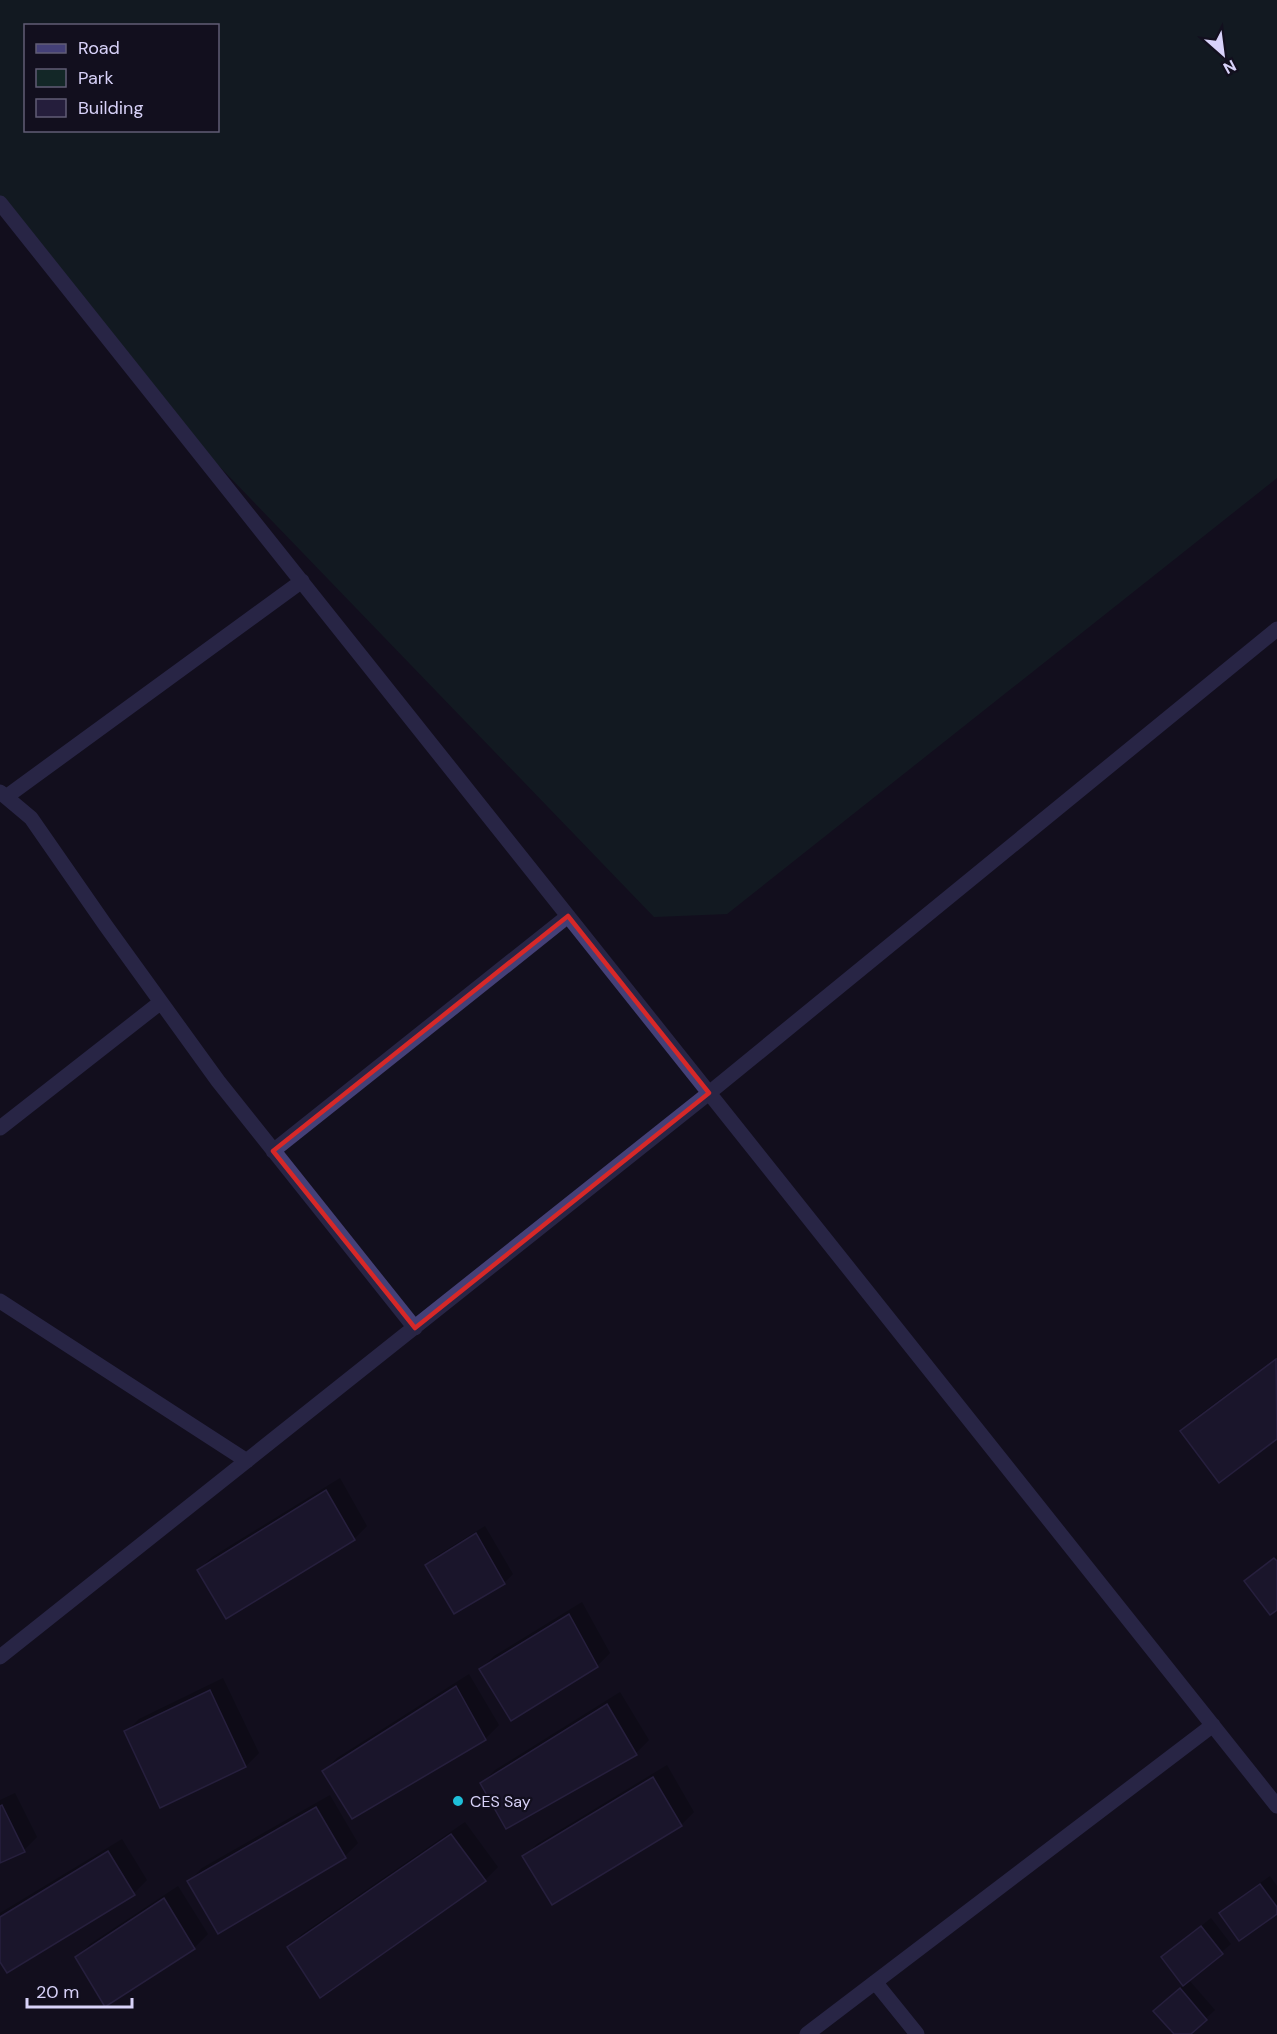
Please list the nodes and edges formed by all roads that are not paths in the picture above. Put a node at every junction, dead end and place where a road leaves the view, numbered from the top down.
1 (0, 203) edge
2 (302, 581) junction
3 (1277, 628) edge
4 (3, 795) edge
5 (568, 916) junction
6 (161, 1002) junction
7 (709, 1093) junction
8 (0, 1128) edge
9 (273, 1151) junction
10 (0, 1301) edge
11 (415, 1328) junction
12 (247, 1461) junction
13 (0, 1657) edge
14 (1213, 1725) junction
15 (1277, 1806) edge
16 (875, 1982) junction
17 (807, 2034) edge
18 (917, 2034) edge

1 - 2 street
2 - 4 street
2 - 5 street
3 - 7 street
4 - 6 street
5 - 7 street
5 - 9 street
6 - 8 street
6 - 9 street
7 - 11 street
7 - 14 street
9 - 11 street
10 - 12 street
11 - 12 street
12 - 13 street
14 - 15 street
14 - 16 street
16 - 17 street
16 - 18 street

